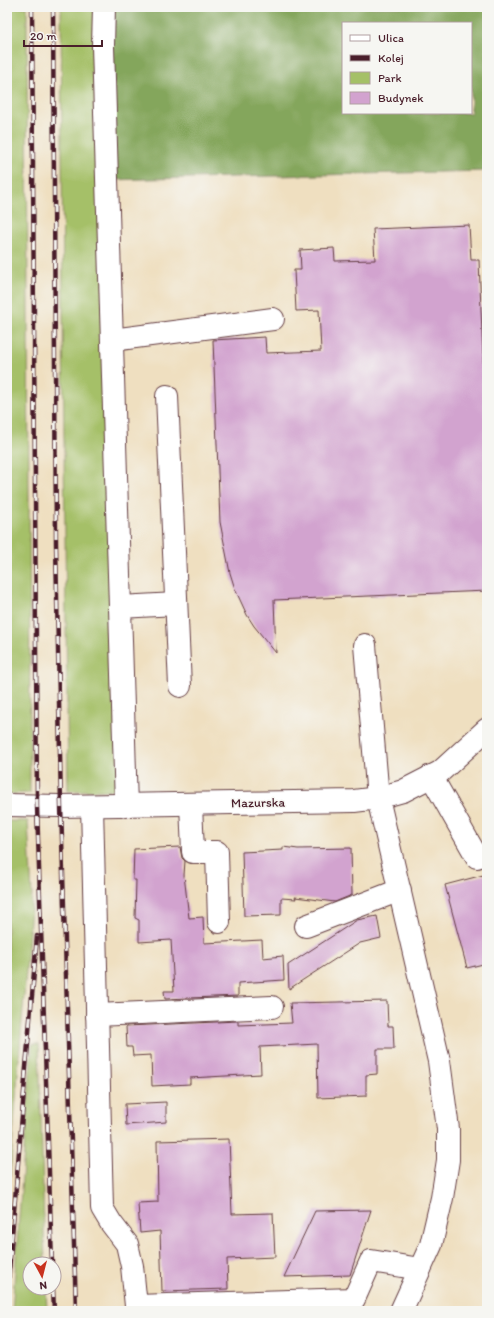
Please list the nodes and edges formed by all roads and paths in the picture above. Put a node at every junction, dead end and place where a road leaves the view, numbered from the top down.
1 (104, 7) edge
2 (273, 319) dead end
3 (112, 340) junction
4 (167, 396) dead end
5 (176, 604) junction
6 (120, 607) junction
7 (365, 645) dead end
8 (180, 686) dead end
9 (487, 729) edge
10 (431, 776) junction
11 (378, 798) junction
12 (191, 804) junction
13 (7, 805) edge
14 (92, 806) junction
15 (126, 806) junction
16 (477, 857) dead end
17 (400, 890) junction
18 (219, 922) dead end
19 (306, 926) dead end
20 (272, 1007) dead end
21 (97, 1015) junction
22 (420, 1268) junction
23 (401, 1311) edge

1 - 3 street
2 - 3 street
3 - 6 street
4 - 5 street
5 - 6 street
5 - 8 street
6 - 15 street
7 - 11 street
9 - 10 street, Mazurska
10 - 11 street, Mazurska
10 - 16 street
11 - 12 street, Mazurska
11 - 17 street
12 - 15 street, Mazurska
12 - 18 street
13 - 14 street, Mazurska
14 - 15 street, Mazurska
14 - 21 street
17 - 19 street
17 - 22 street
20 - 21 street
21 - 22 street
22 - 23 street

